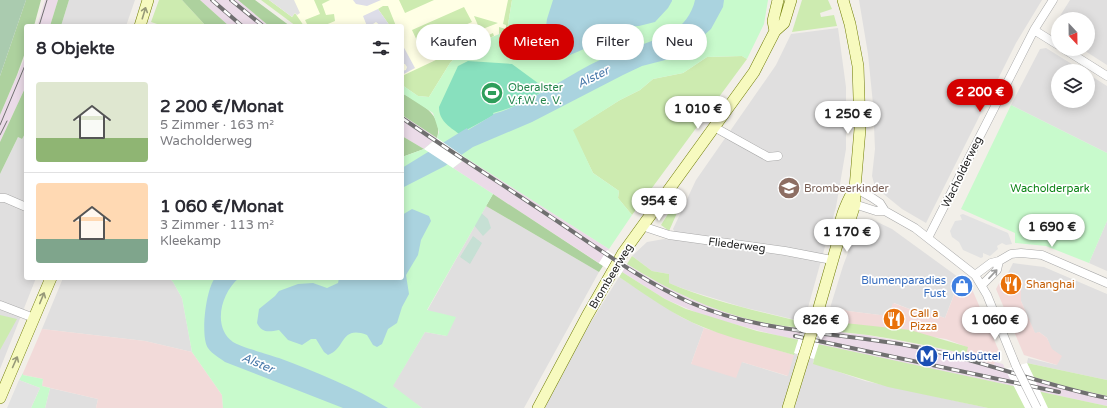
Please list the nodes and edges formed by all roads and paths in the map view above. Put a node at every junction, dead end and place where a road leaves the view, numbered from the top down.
1 (148, 0) edge
2 (778, 0) edge
3 (791, 0) edge
4 (843, 0) edge
5 (1054, 0) edge
6 (141, 24) edge
7 (1034, 30) junction
8 (775, 32) junction
9 (1051, 41) edge
10 (1075, 56) edge
11 (1107, 76) edge
12 (714, 128) junction
13 (778, 156) dead end
14 (855, 188) junction
15 (0, 198) edge
16 (851, 203) junction
17 (24, 206) edge
18 (885, 211) junction
19 (642, 226) junction
20 (928, 238) junction
21 (832, 260) junction
22 (999, 261) junction
23 (975, 275) junction
24 (49, 280) edge
25 (1107, 283) edge
26 (982, 285) junction
27 (0, 305) edge
28 (34, 318) junction
29 (0, 398) edge
30 (538, 408) edge
31 (788, 408) edge
32 (1037, 408) edge

6 -> 1 main road
2 - 8 main road, Brombeerweg
3 - 8 main road, Brombeerweg
4 - 14 main road
5 - 7 street, Wacholderweg
7 - 9 street
7 - 20 street, Wacholderweg
8 - 12 main road, Brombeerweg
10 - 11 street
12 - 13 street
12 - 19 main road, Brombeerweg
14 - 16 main road
14 - 18 street
15 - 17 street
16 - 18 street
16 - 21 main road
18 - 20 street
19 - 21 street, Fliederweg
19 - 30 main road, Brombeerweg
20 - 23 street
21 - 31 main road, bridge
22 - 23 street
22 - 25 street
26 -> 22 street
23 - 26 street
28 -> 24 main road
26 - 32 street, bridge
27 - 28 street
29 -> 28 main road

